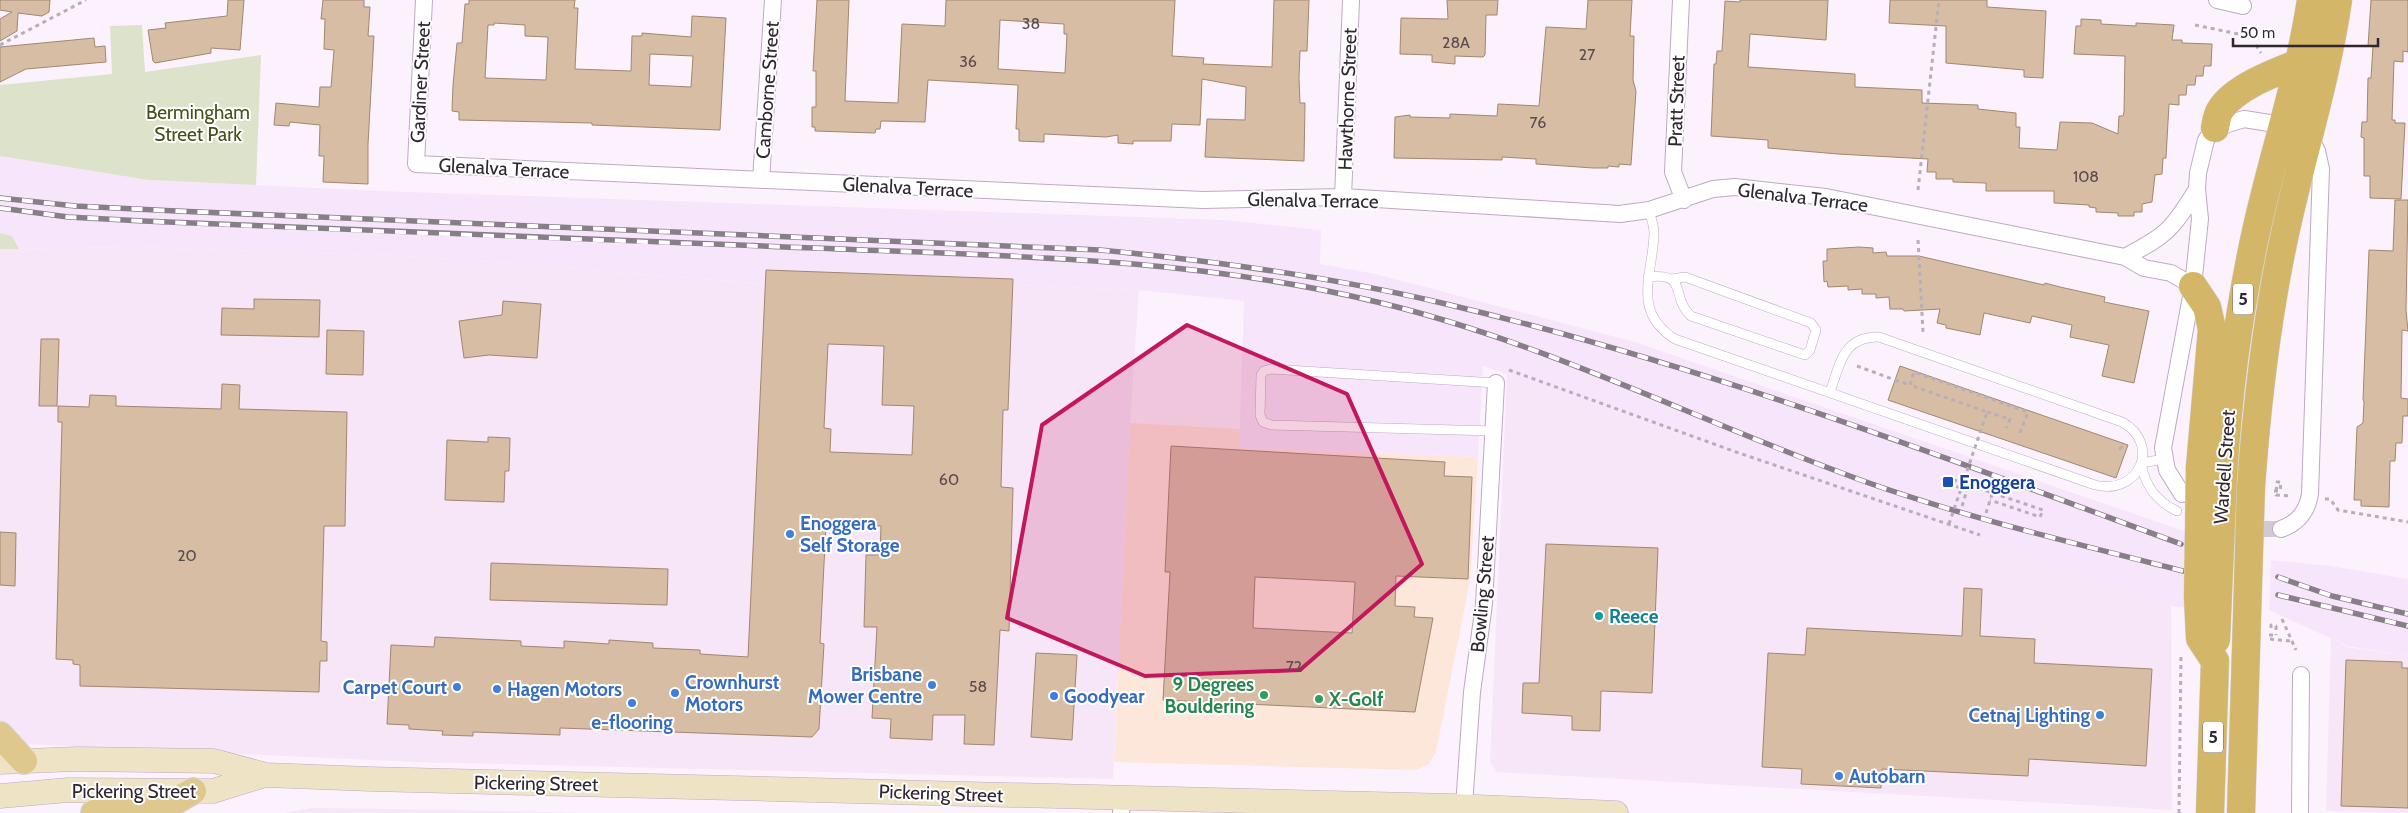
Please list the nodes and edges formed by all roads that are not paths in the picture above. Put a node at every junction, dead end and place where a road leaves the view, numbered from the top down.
1 (424, 0) edge
2 (773, 0) edge
3 (1351, 0) edge
4 (1681, 0) edge
5 (2217, 0) edge
6 (2311, 0) edge
7 (2338, 0) edge
8 (2243, 6) dead end
9 (2298, 63) junction
10 (2282, 126) junction
11 (2215, 128) junction
12 (2310, 137) junction
13 (416, 164) joint
14 (761, 180) junction
15 (2197, 189) junction
16 (1343, 197) junction
17 (1684, 200) junction
18 (1649, 210) junction
19 (2125, 257) junction
20 (1648, 277) junction
21 (1672, 279) junction
22 (2193, 286) junction
23 (1496, 382) joint
24 (1830, 392) junction
25 (1494, 431) junction
26 (2164, 458) junction
27 (2141, 463) junction
28 (2211, 472) junction
29 (2182, 494) dead end
30 (2177, 511) dead end
31 (2281, 529) tunnel mouth
32 (2301, 675) dead end
33 (0, 735) edge
34 (12, 762) edge
35 (266, 775) junction
36 (193, 791) junction
37 (0, 796) edge
38 (1122, 805) edge
39 (1464, 806) junction
40 (94, 813) edge
41 (100, 813) edge
42 (1616, 813) edge
43 (2210, 813) edge
44 (2241, 813) edge
45 (2300, 813) edge

1 - 13 street, Gardiner Street
2 - 14 street, Camborne Street
3 - 16 street, Hawthorne Street
4 - 17 street, Pratt Street
5 - 8 street
6 - 9 highway, Wardell Street / 5
7 - 12 highway, Wardell Street / 5
9 - 10 highway, Wardell Street / 5
9 - 11 highway
10 - 11 street
10 - 12 street
10 - 28 highway, Wardell Street / 5
11 - 15 street
12 - 31 street
12 - 44 highway, Wardell Street / 5, bridge
13 - 14 street, Glenalva Terrace
14 - 16 street, Glenalva Terrace
15 - 19 street
15 - 22 street
16 - 18 street, Glenalva Terrace
17 - 18 street, Glenalva Terrace
17 - 19 street, Glenalva Terrace
18 - 20 lane
19 - 22 street, Glenalva Terrace
20 - 21 lane
20 - 24 lane
21 - 21 lane
22 - 26 street
22 - 28 highway
23 - 25 street, Bowling Street
23 - 25 lane
24 - 27 lane
24 - 27 lane
25 - 39 street, Bowling Street
26 - 27 lane
26 - 29 street
27 - 30 lane
28 - 43 highway, 5, bridge
32 - 45 street
33 - 34 main road
34 - 35 main road, Pickering Street
35 - 36 main road, Pickering Street
35 - 38 main road, Pickering Street
36 - 37 main road, Pickering Street
36 - 41 main road
38 - 39 main road, Pickering Street
39 - 42 main road, Pickering Street
40 - 41 main road

